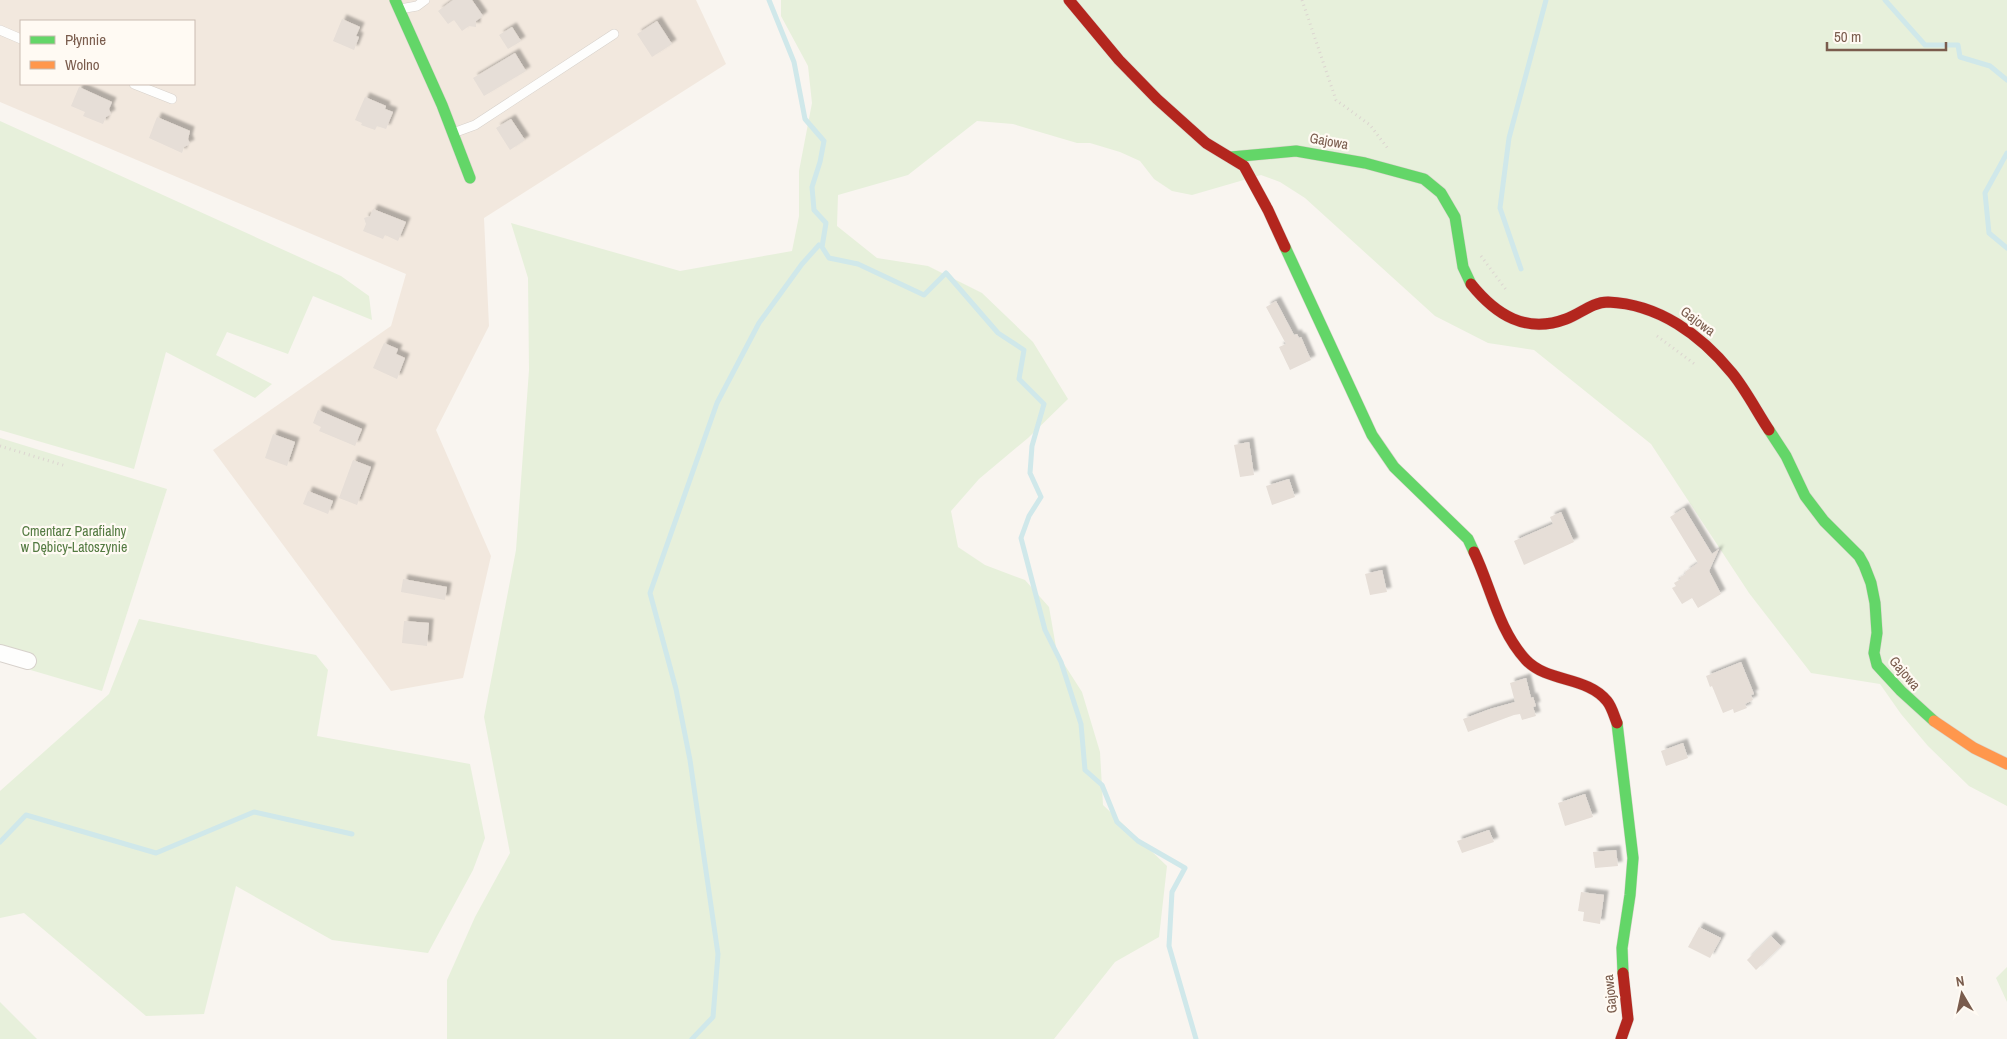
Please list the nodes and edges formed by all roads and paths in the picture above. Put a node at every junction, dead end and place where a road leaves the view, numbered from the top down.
1 (425, 0) edge
2 (1069, 0) edge
3 (1302, 0) edge
4 (397, 5) edge
5 (0, 30) edge
6 (614, 34) dead end
7 (20, 38) edge
8 (137, 85) edge
9 (172, 99) dead end
10 (453, 133) junction
11 (1231, 157) junction
12 (1406, 172) junction
13 (470, 178) dead end
14 (1476, 250) dead end
15 (1509, 294) dead end
16 (1650, 331) dead end
17 (1702, 369) dead end
18 (0, 446) edge
19 (66, 466) dead end
20 (0, 653) edge
21 (28, 661) dead end
22 (2007, 764) edge
23 (1621, 1039) edge

1 - 4 lane
2 - 11 street, Gajowa
3 - 12 path
4 - 10 street
5 - 7 lane
6 - 10 lane
8 - 9 lane
10 - 13 street
11 - 12 street, Gajowa
11 - 23 street, Gajowa
12 - 22 street, Gajowa
14 - 15 path
16 - 17 path
18 - 19 path
20 - 21 street

